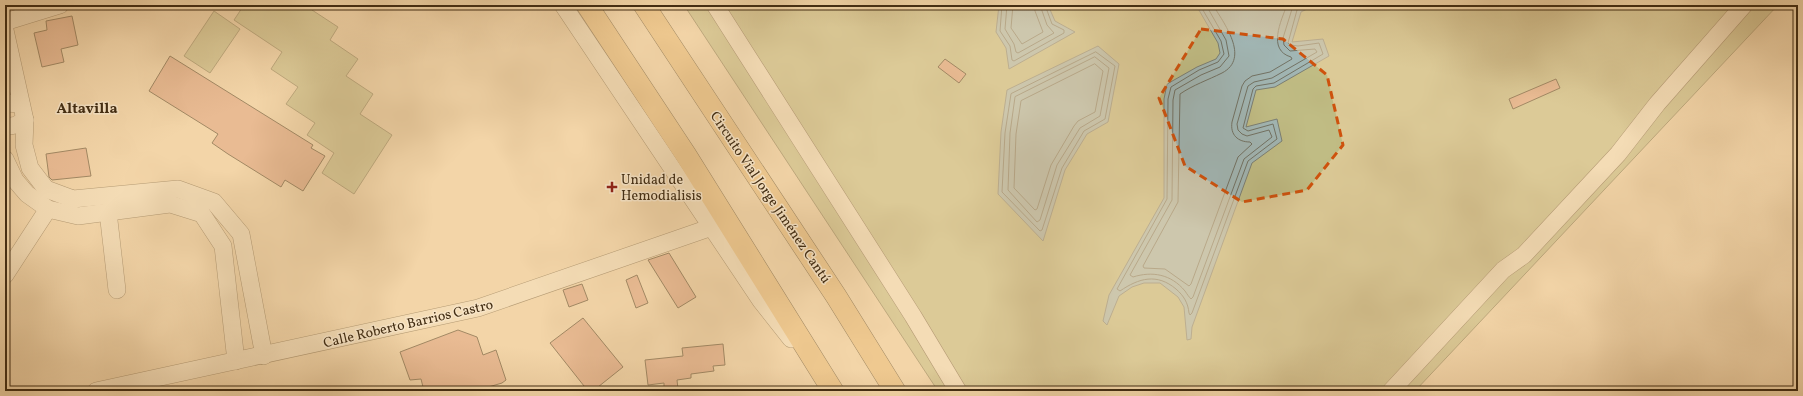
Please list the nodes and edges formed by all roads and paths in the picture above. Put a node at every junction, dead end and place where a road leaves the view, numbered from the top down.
1 (60, 5) edge
2 (563, 5) edge
3 (587, 5) edge
4 (644, 5) edge
5 (715, 5) edge
6 (1744, 5) edge
7 (5, 22) edge
8 (5, 30) edge
9 (17, 109) edge
10 (5, 127) edge
11 (5, 159) edge
12 (10, 181) edge
13 (48, 209) junction
14 (108, 212) junction
15 (712, 228) junction
16 (5, 275) edge
17 (117, 290) dead end
18 (259, 327) junction
19 (233, 332) junction
20 (264, 356) junction
21 (236, 361) junction
22 (96, 391) edge
23 (832, 391) edge
24 (895, 391) edge
25 (958, 391) edge
26 (1391, 391) edge

1 - 7 street
2 - 15 street
3 - 23 main road
4 - 24 main road, Circuito Vial Jorge Jiménez Cantú
5 - 25 street
6 - 26 street
8 - 9 street
9 - 10 street
9 - 18 street
11 - 12 street
12 - 13 street
13 - 14 street
13 - 16 street
14 - 17 street
14 - 19 street
15 - 20 street, Calle Roberto Barrios Castro
15 - 23 street
18 - 19 street
18 - 20 street
19 - 21 street
20 - 21 street, Calle Roberto Barrios Castro
21 - 22 street, Calle Roberto Barrios Castro

